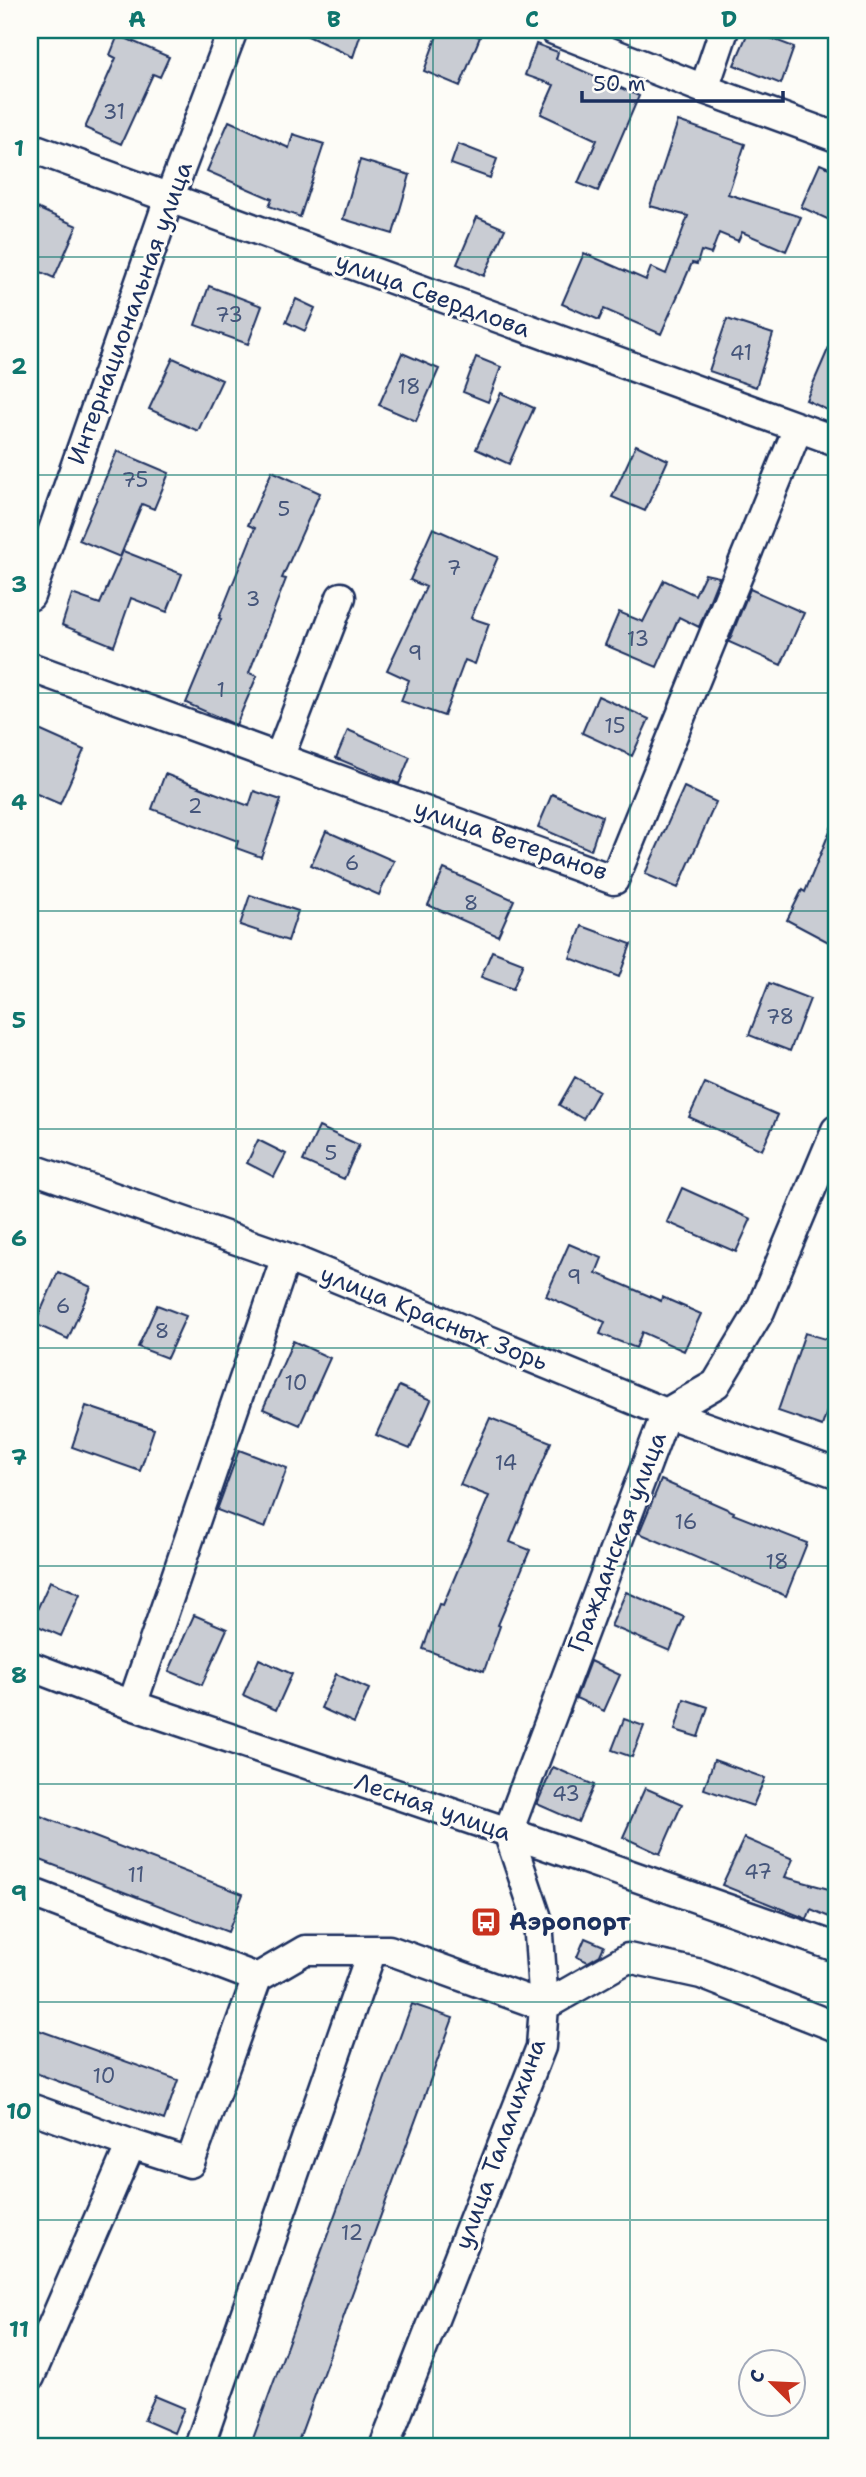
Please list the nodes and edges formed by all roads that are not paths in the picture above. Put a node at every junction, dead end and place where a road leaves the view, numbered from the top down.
1 (233, 30) edge
2 (554, 30) edge
3 (724, 30) edge
4 (704, 89) junction
5 (836, 137) edge
6 (30, 147) edge
7 (169, 199) junction
8 (798, 428) junction
9 (836, 441) edge
10 (30, 596) edge
11 (341, 597) dead end
12 (30, 667) edge
13 (279, 758) junction
14 (836, 1130) edge
15 (30, 1168) edge
16 (286, 1257) junction
17 (666, 1413) junction
18 (836, 1473) edge
19 (30, 1666) edge
20 (132, 1705) junction
21 (508, 1832) junction
22 (30, 1892) edge
23 (836, 1947) edge
24 (372, 1950) junction
25 (257, 1978) junction
26 (544, 2006) junction
27 (836, 2027) edge
28 (30, 2108) edge
29 (131, 2144) junction
30 (30, 2377) edge
31 (199, 2447) edge
32 (384, 2447) edge

1 - 7 street, Интернациональная улица
2 - 4 street
3 - 4 street
4 - 5 street
6 - 7 street, улица Свердлова
7 - 8 street, улица Свердлова
7 - 10 street, Интернациональная улица
8 - 9 street, улица Свердлова
8 - 13 street, улица Ветеранов
11 - 13 street
12 - 13 street, улица Ветеранов
14 - 17 street, Гражданская улица
15 - 16 street, улица Красных Зорь
16 - 17 street, улица Красных Зорь
16 - 20 street
17 - 18 street, улица Красных Зорь
17 - 21 street, Гражданская улица
19 - 20 street, Лесная улица
20 - 21 street, Лесная улица
21 - 23 street, Лесная улица
21 - 26 street, улица Талалихина
22 - 25 street
24 - 25 street
24 - 26 street
24 - 31 street
25 - 29 street
26 - 27 street
26 - 32 street, улица Талалихина
28 - 29 street
29 - 30 street

